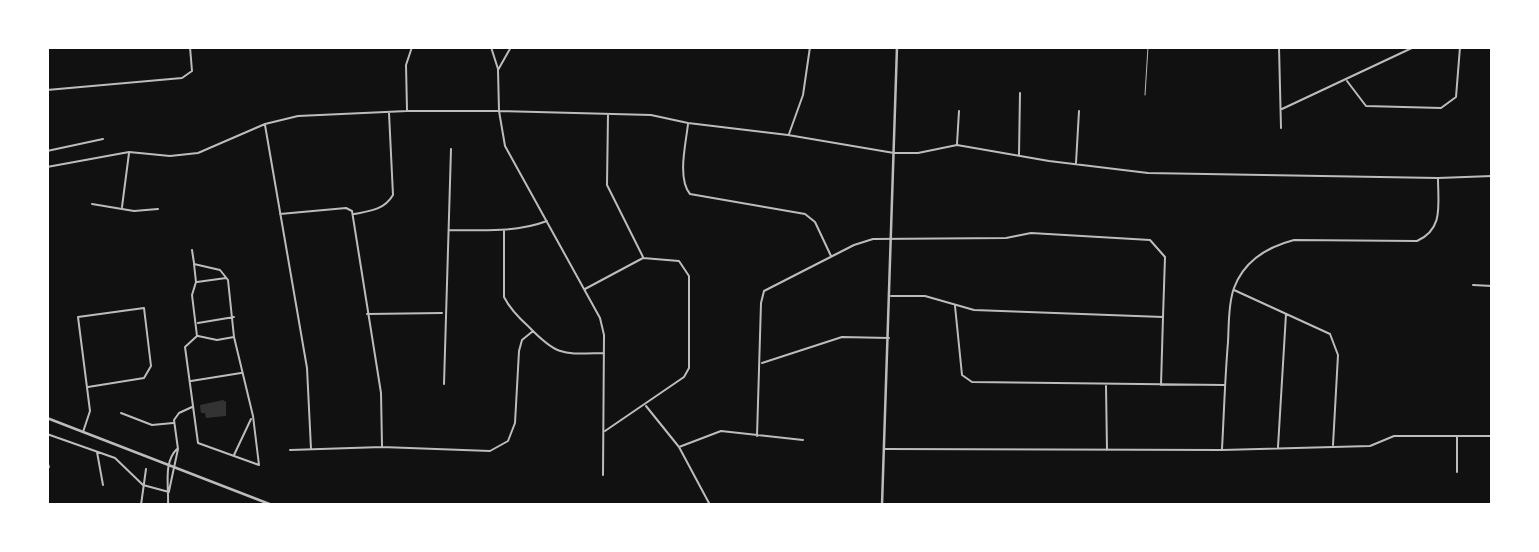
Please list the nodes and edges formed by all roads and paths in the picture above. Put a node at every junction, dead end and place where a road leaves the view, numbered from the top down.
1 (190, 47) edge
2 (412, 47) edge
3 (491, 47) edge
4 (512, 47) edge
5 (810, 47) edge
6 (897, 47) edge
7 (1147, 47) edge
8 (1279, 47) edge
9 (1395, 47) edge
10 (1414, 47) edge
11 (1460, 47) edge
12 (1398, 55) junction
13 (498, 70) junction
14 (1347, 81) junction
15 (47, 90) edge
16 (1020, 93) dead end
17 (1145, 95) dead end
18 (1282, 109) junction
19 (407, 111) junction
20 (499, 111) junction
21 (959, 111) dead end
22 (1079, 111) dead end
23 (389, 112) junction
24 (608, 114) junction
25 (688, 123) junction
26 (265, 124) junction
27 (1281, 128) dead end
28 (788, 135) junction
29 (103, 139) dead end
30 (957, 145) junction
31 (451, 149) dead end
32 (47, 151) edge
33 (129, 152) junction
34 (894, 153) junction
35 (1019, 156) junction
36 (1076, 165) junction
37 (47, 167) edge
38 (1492, 176) edge
39 (1438, 178) junction
40 (92, 204) dead end
41 (122, 209) junction
42 (158, 209) dead end
43 (279, 214) junction
44 (353, 214) junction
45 (548, 221) junction
46 (448, 230) junction
47 (504, 230) junction
48 (892, 240) junction
49 (192, 250) dead end
50 (831, 256) junction
51 (643, 258) junction
52 (194, 264) junction
53 (47, 270) edge
54 (227, 278) junction
55 (196, 282) junction
56 (47, 284) edge
57 (1472, 285) dead end
58 (1492, 286) edge
59 (584, 289) junction
60 (1233, 290) junction
61 (890, 296) junction
62 (955, 305) junction
63 (444, 313) junction
64 (366, 314) junction
65 (1286, 314) junction
66 (234, 317) junction
67 (1163, 317) junction
68 (197, 323) junction
69 (533, 331) junction
70 (197, 336) junction
71 (234, 337) junction
72 (890, 338) junction
73 (605, 353) junction
74 (760, 364) junction
75 (243, 373) junction
76 (190, 381) junction
77 (444, 384) dead end
78 (1161, 385) junction
79 (1106, 386) junction
80 (1225, 386) junction
81 (88, 387) junction
82 (646, 405) junction
83 (192, 407) junction
84 (121, 413) dead end
85 (253, 416) junction
86 (47, 418) edge
87 (174, 423) junction
88 (83, 432) junction
89 (604, 432) junction
90 (47, 434) edge
91 (757, 436) junction
92 (1457, 436) junction
93 (1492, 436) edge
94 (803, 440) dead end
95 (1334, 445) junction
96 (382, 447) junction
97 (679, 447) junction
98 (1278, 448) junction
99 (178, 449) junction
100 (311, 449) junction
101 (884, 449) junction
102 (290, 450) dead end
103 (1222, 450) junction
104 (97, 451) junction
105 (1107, 451) junction
106 (233, 456) junction
107 (47, 461) edge
108 (49, 467) edge
109 (169, 467) junction
110 (146, 469) dead end
111 (175, 469) junction
112 (1457, 472) dead end
113 (603, 475) dead end
114 (103, 485) dead end
115 (143, 485) junction
116 (169, 492) junction
117 (141, 505) edge
118 (168, 505) edge
119 (272, 505) edge
120 (710, 505) edge
121 (882, 505) edge

1 - 15 street
2 - 19 street
3 - 13 street
4 - 13 street
5 - 28 street
6 - 34 street
7 - 17 lane
8 - 18 street
9 - 12 street
10 - 12 street
11 - 14 street
12 - 14 street
13 - 20 street
14 - 18 street
16 - 35 street
18 - 27 street
19 - 20 street
19 - 23 street
20 - 24 street
20 - 45 street
21 - 30 street
22 - 36 street
23 - 26 street
23 - 44 street
24 - 25 street
24 - 51 street
25 - 28 street
25 - 50 street
26 - 33 street
26 - 43 street
28 - 34 street
29 - 32 street
30 - 34 street
30 - 35 street
31 - 46 street
33 - 37 street
33 - 41 street
34 - 48 street
35 - 36 street
36 - 39 street
38 - 39 street
39 - 60 street
40 - 41 street
41 - 42 street
43 - 44 street
43 - 100 street
44 - 64 street
45 - 47 street
45 - 59 street
46 - 47 street
46 - 63 street
47 - 69 street
48 - 50 street
48 - 61 street
48 - 67 street
49 - 52 street
50 - 74 street
51 - 59 street
51 - 82 street
52 - 54 street
52 - 55 street
53 - 56 street
54 - 55 street
54 - 66 street
55 - 68 street
57 - 58 street
59 - 73 street
60 - 65 street
60 - 80 street
61 - 62 street
61 - 72 street
62 - 67 street
62 - 79 street
63 - 64 street
63 - 77 street
64 - 96 street
65 - 95 street
65 - 98 street
66 - 68 street
66 - 71 street
67 - 78 street
68 - 70 street
69 - 73 street
69 - 96 street
70 - 71 street
70 - 76 street
71 - 75 street
72 - 74 street
72 - 101 street
73 - 89 street
74 - 91 street
75 - 76 street
75 - 85 street
76 - 83 street
78 - 79 street
78 - 80 street
79 - 105 street
80 - 103 street
81 - 81 street
81 - 88 street
82 - 89 street
82 - 97 street
83 - 87 street
83 - 106 street
84 - 87 street
85 - 106 street
85 - 106 street
86 - 88 street
87 - 99 street
88 - 109 street
89 - 113 street
90 - 104 street
91 - 94 street
91 - 97 street
92 - 93 street
92 - 95 street
92 - 112 street
95 - 98 street
96 - 100 street
97 - 120 street
98 - 103 street
99 - 109 street
99 - 111 street
100 - 102 street
101 - 105 street
101 - 121 street
103 - 105 street
104 - 114 street
104 - 115 street
107 - 108 street
109 - 111 street
109 - 116 street
110 - 115 street
111 - 116 street
111 - 119 street
115 - 116 street
115 - 117 street
116 - 118 street

